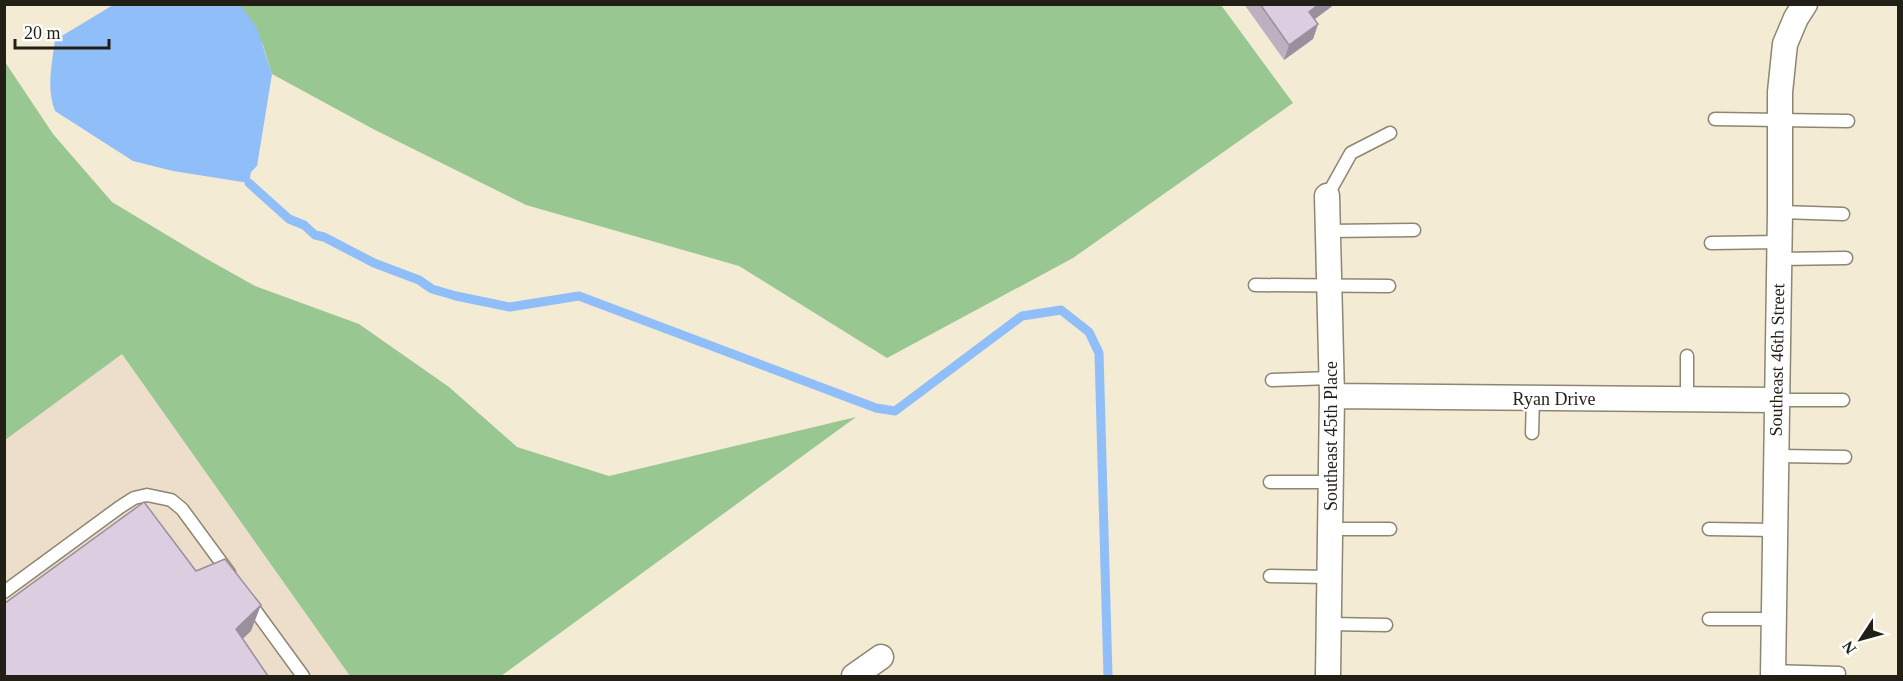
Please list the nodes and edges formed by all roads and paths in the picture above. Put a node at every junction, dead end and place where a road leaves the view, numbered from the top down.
1 (1805, 4) edge
2 (1714, 119) dead end
3 (1780, 120) junction
4 (1848, 121) dead end
5 (1390, 133) dead end
6 (1327, 196) joint
7 (1780, 212) junction
8 (1843, 214) dead end
9 (1414, 230) dead end
10 (1328, 231) junction
11 (1711, 243) dead end
12 (1779, 250) junction
13 (1846, 258) dead end
14 (1255, 285) dead end
15 (1330, 286) junction
16 (1389, 286) dead end
17 (1687, 356) dead end
18 (1272, 380) dead end
19 (1332, 387) junction
20 (1533, 399) junction
21 (1687, 400) junction
22 (1776, 400) junction
23 (1843, 400) dead end
24 (1532, 433) dead end
25 (1776, 456) junction
26 (1845, 457) dead end
27 (1270, 482) dead end
28 (1330, 482) junction
29 (1330, 529) junction
30 (1390, 529) dead end
31 (1709, 529) dead end
32 (1775, 530) junction
33 (1270, 576) dead end
34 (1329, 577) junction
35 (4, 592) edge
36 (1709, 619) dead end
37 (1774, 619) junction
38 (1329, 624) junction
39 (1386, 624) dead end
40 (881, 657) dead end
41 (1839, 673) dead end
42 (1773, 674) edge
43 (303, 676) edge
44 (854, 676) edge
45 (1328, 676) edge

1 - 3 street, Southeast 46th Street
2 - 3 lane
3 - 4 lane
3 - 7 street, Southeast 46th Street
5 - 6 lane
6 - 10 street, Southeast 45th Place
7 - 8 lane
7 - 12 street, Southeast 46th Street
9 - 10 lane
10 - 15 street, Southeast 45th Place
11 - 12 lane
12 - 13 lane
12 - 22 street, Southeast 46th Street
14 - 15 lane
15 - 16 lane
15 - 19 street, Southeast 45th Place
17 - 21 lane
18 - 19 lane
19 - 20 street, Ryan Drive
19 - 28 street, Southeast 45th Place
20 - 21 street, Ryan Drive
20 - 24 lane
21 - 22 street, Ryan Drive
22 - 23 lane
22 - 25 street, Southeast 46th Street
25 - 26 lane
25 - 32 street, Southeast 46th Street
27 - 28 lane
28 - 29 street, Southeast 45th Place
29 - 30 lane
29 - 34 street, Southeast 45th Place
31 - 32 lane
32 - 37 street, Southeast 46th Street
33 - 34 lane
34 - 38 street, Southeast 45th Place
35 - 43 lane
36 - 37 lane
37 - 42 street, Southeast 46th Street
38 - 39 lane
38 - 45 street, Southeast 45th Place
40 - 44 street
41 - 42 lane

